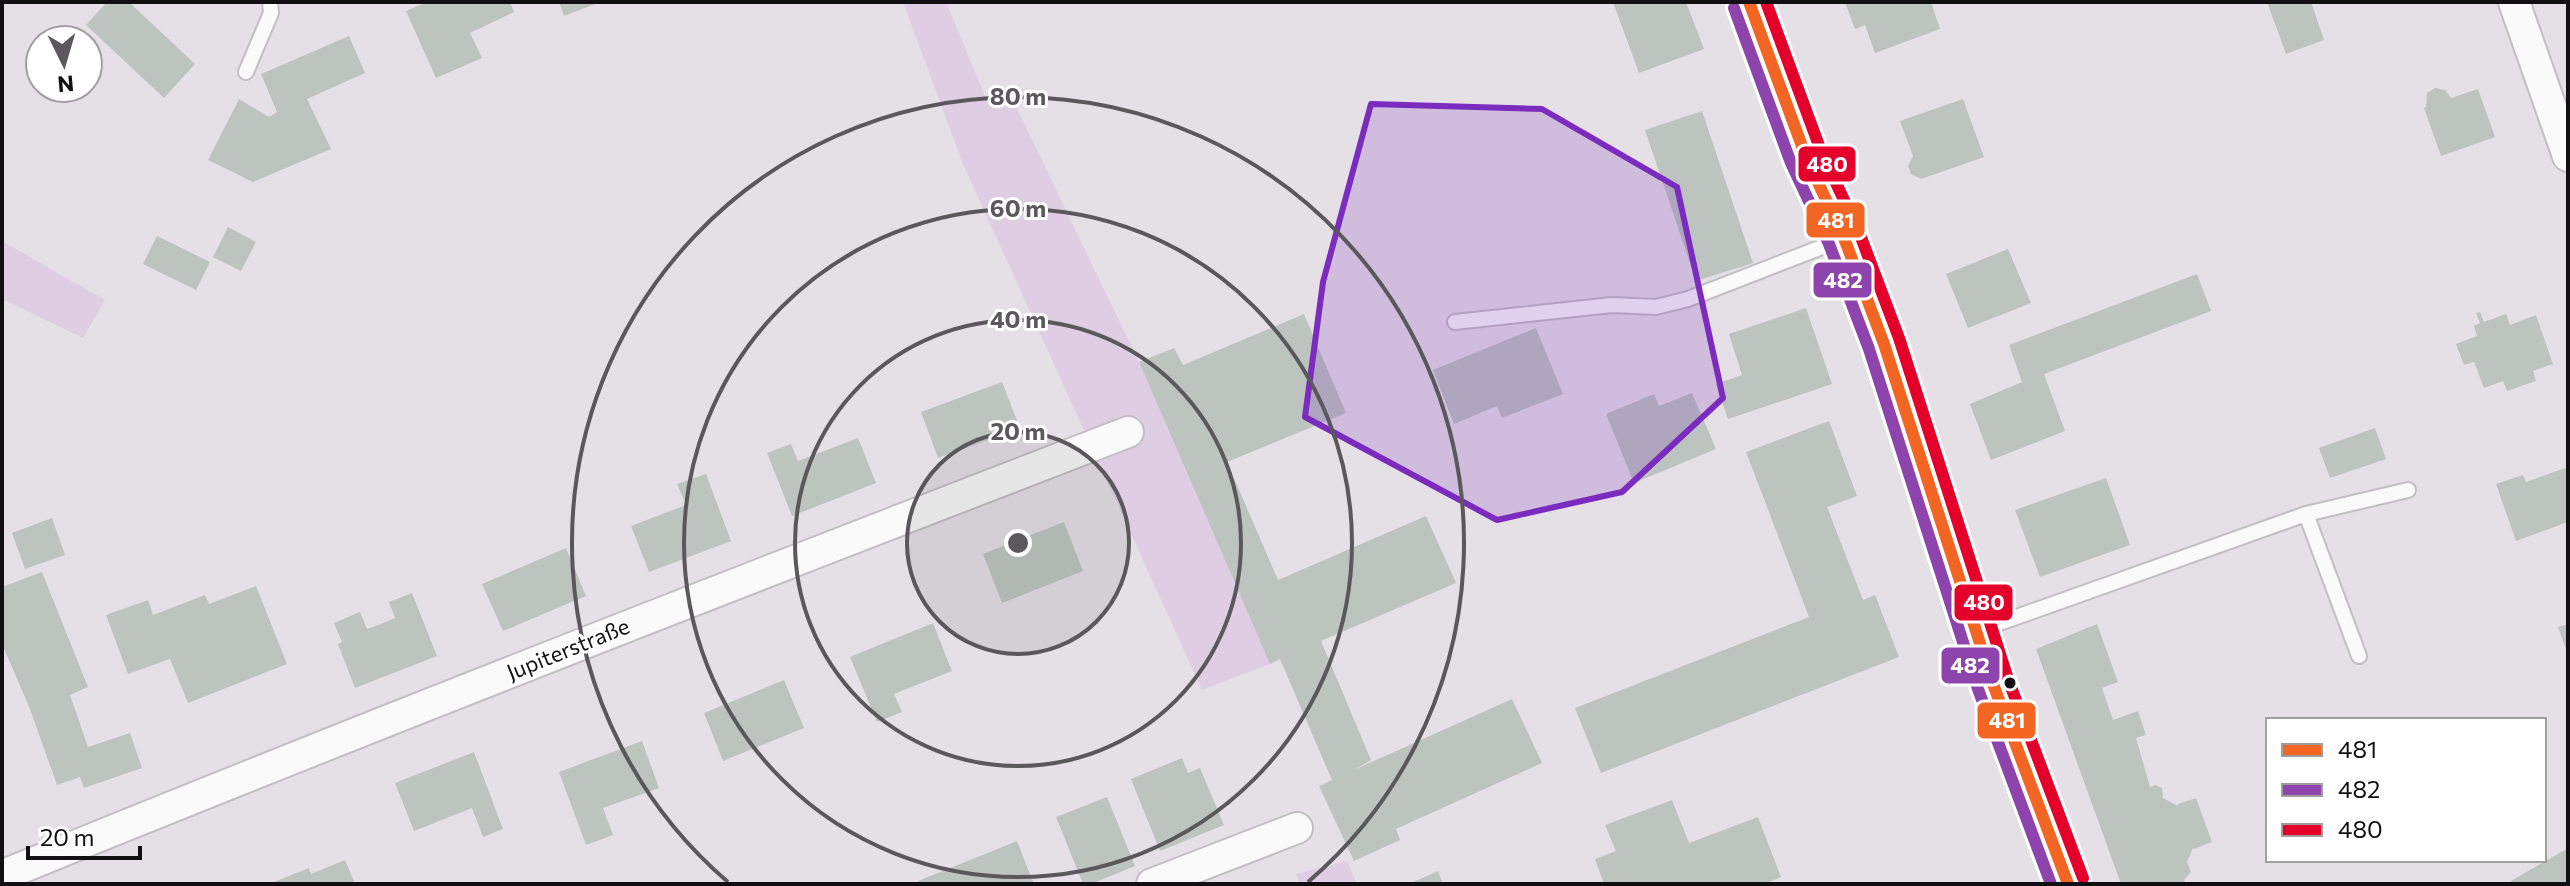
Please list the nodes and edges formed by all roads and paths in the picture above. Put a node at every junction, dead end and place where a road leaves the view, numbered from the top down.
1 (270, 2) edge
2 (1749, 2) edge
3 (2514, 2) edge
4 (246, 72) dead end
5 (2568, 156) edge
6 (1844, 238) junction
7 (1455, 322) dead end
8 (1128, 432) dead end
9 (2408, 490) dead end
10 (2306, 514) junction
11 (1976, 631) junction
12 (2359, 656) dead end
13 (1297, 828) dead end
14 (10, 868) edge
15 (1152, 884) edge
16 (2068, 884) edge

1 - 4 lane
2 - 6 main road
3 - 5 street
6 - 7 lane
6 - 11 main road
8 - 14 street, Jupiterstraße
9 - 10 lane
10 - 11 lane
10 - 12 lane
11 - 16 main road
13 - 15 street

